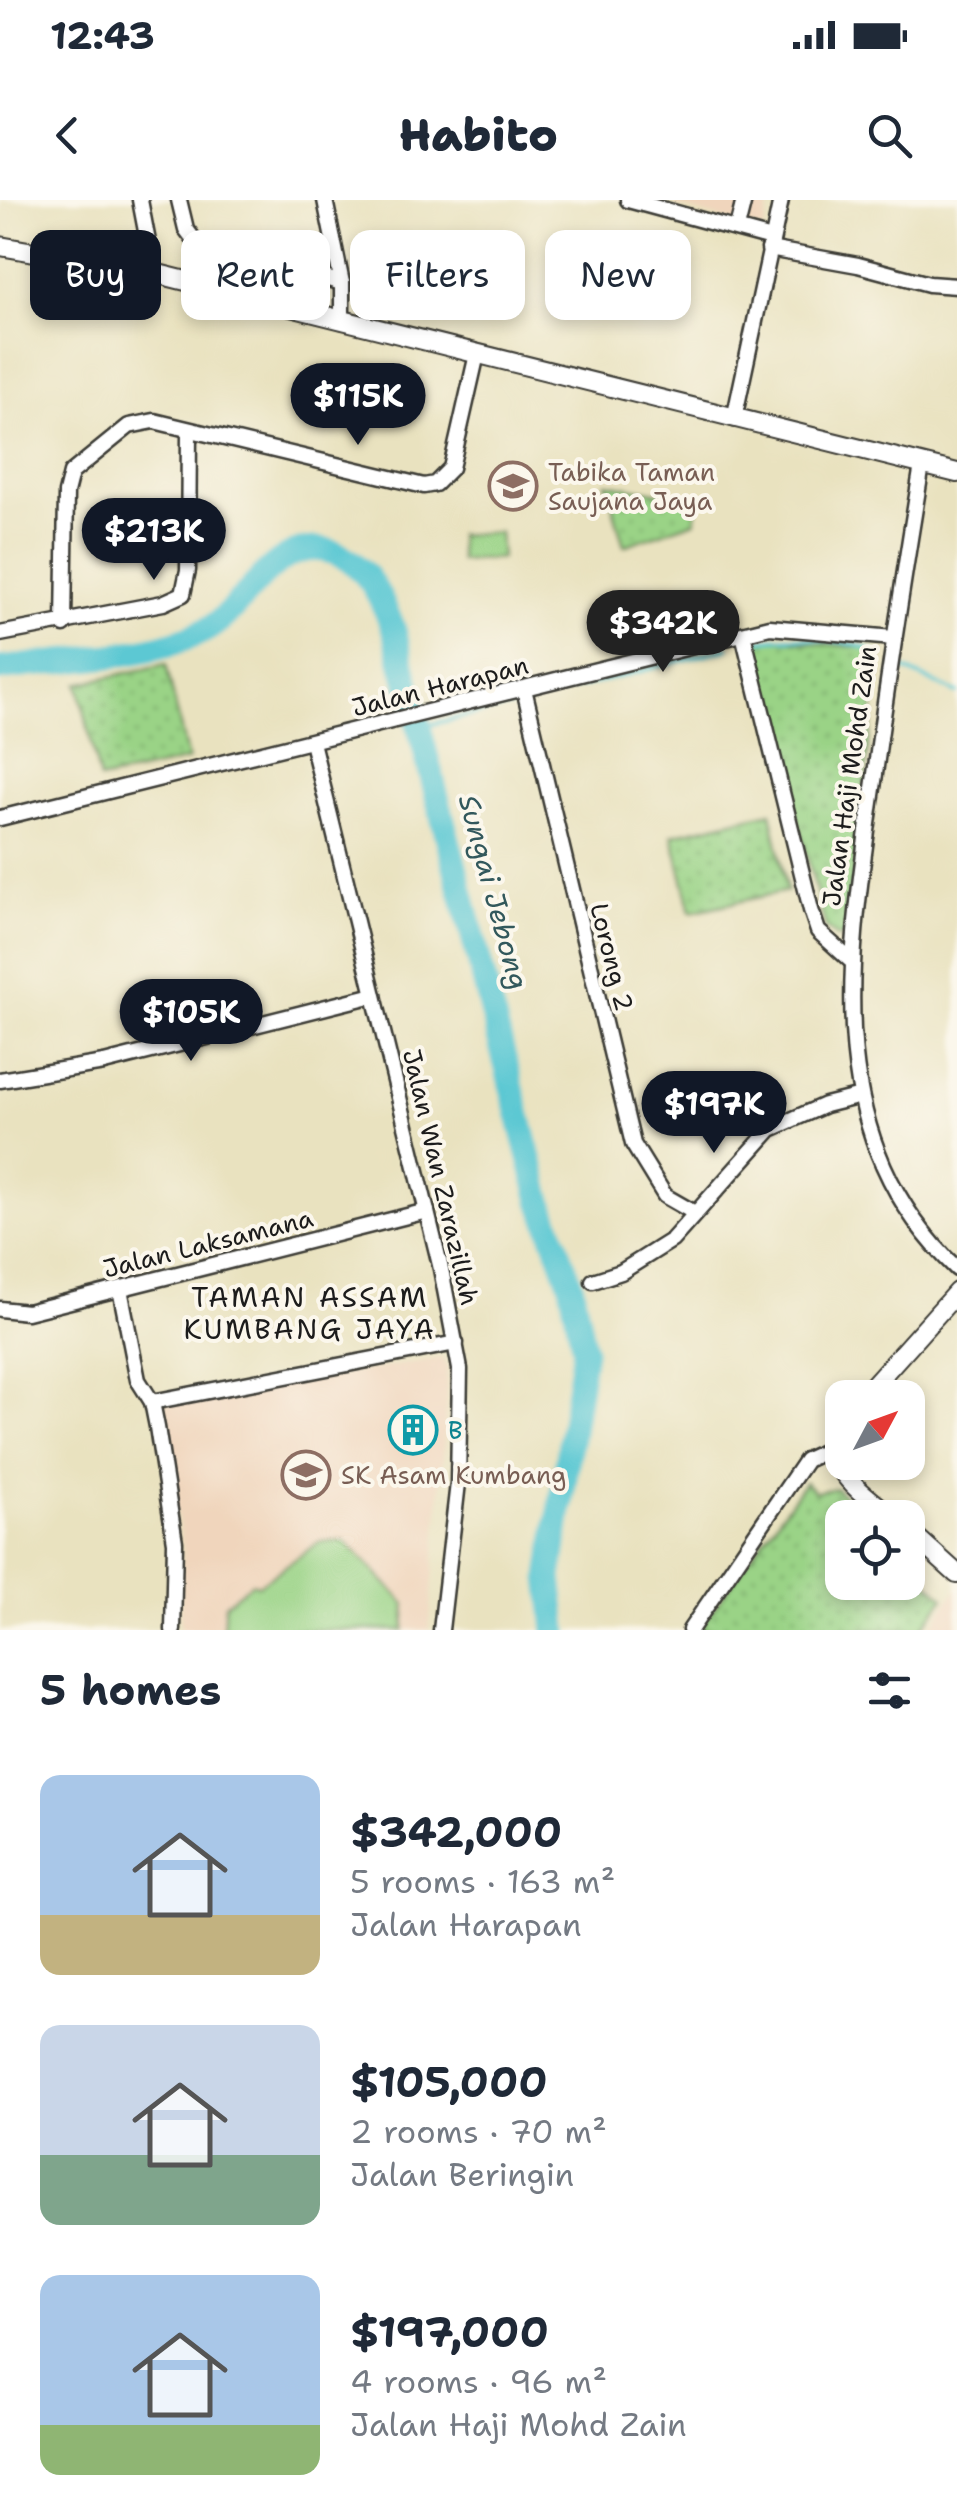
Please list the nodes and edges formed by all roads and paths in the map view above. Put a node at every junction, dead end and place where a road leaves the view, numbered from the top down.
1 (140, 200) edge
2 (179, 200) edge
3 (325, 200) edge
4 (628, 200) edge
5 (744, 200) edge
6 (781, 200) edge
7 (737, 228) junction
8 (146, 230) edge
9 (770, 244) junction
10 (0, 246) edge
11 (30, 251) edge
12 (161, 275) edge
13 (342, 283) junction
14 (957, 286) edge
15 (342, 321) junction
16 (476, 354) junction
17 (734, 419) junction
18 (188, 430) junction
19 (922, 465) junction
20 (957, 474) edge
21 (64, 624) junction
22 (0, 634) edge
23 (743, 634) junction
24 (893, 638) junction
25 (524, 689) junction
26 (312, 742) junction
27 (0, 818) edge
28 (850, 960) junction
29 (374, 995) junction
30 (0, 1080) edge
31 (861, 1096) junction
32 (427, 1211) junction
33 (693, 1212) junction
34 (957, 1269) edge
35 (593, 1282) dead end
36 (120, 1288) junction
37 (957, 1292) edge
38 (0, 1309) edge
39 (456, 1344) junction
40 (878, 1380) edge
41 (152, 1402) junction
42 (825, 1451) edge
43 (849, 1480) edge
44 (872, 1500) edge
45 (925, 1545) edge
46 (957, 1574) edge
47 (174, 1630) edge
48 (441, 1630) edge
49 (690, 1630) edge

1 - 8 street
2 - 13 street
3 - 13 street
4 - 7 street
5 - 7 street
6 - 9 street
7 - 9 street
9 - 14 street
9 - 17 street
10 - 11 main road
12 - 15 main road
13 - 15 street
15 - 16 main road
16 - 17 main road
16 - 18 street
17 - 19 main road
18 - 21 street
18 - 21 street
19 - 20 main road
19 - 24 street, Jalan Haji Mohd Zain
21 - 22 street
23 - 24 street, Jalan Harapan
23 - 25 street, Jalan Harapan
23 - 28 street
24 - 28 street, Jalan Haji Mohd Zain
25 - 26 street, Jalan Harapan
25 - 33 street, Lorong 2
26 - 27 street, Jalan Harapan
26 - 29 street, Jalan Wan Zarazillah
28 - 31 street, Jalan Haji Mohd Zain
29 - 30 street
29 - 32 street, Jalan Wan Zarazillah
31 - 33 street
31 - 34 street, Jalan Haji Mohd Zain
32 - 36 street, Jalan Laksamana
32 - 39 street, Jalan Wan Zarazillah
33 - 35 street
36 - 38 street, Jalan Laksamana
36 - 41 street
37 - 40 main road
39 - 41 street
39 - 48 street, Jalan Wan Zarazillah
41 - 47 street
42 - 49 street
43 - 44 main road
45 - 46 main road

